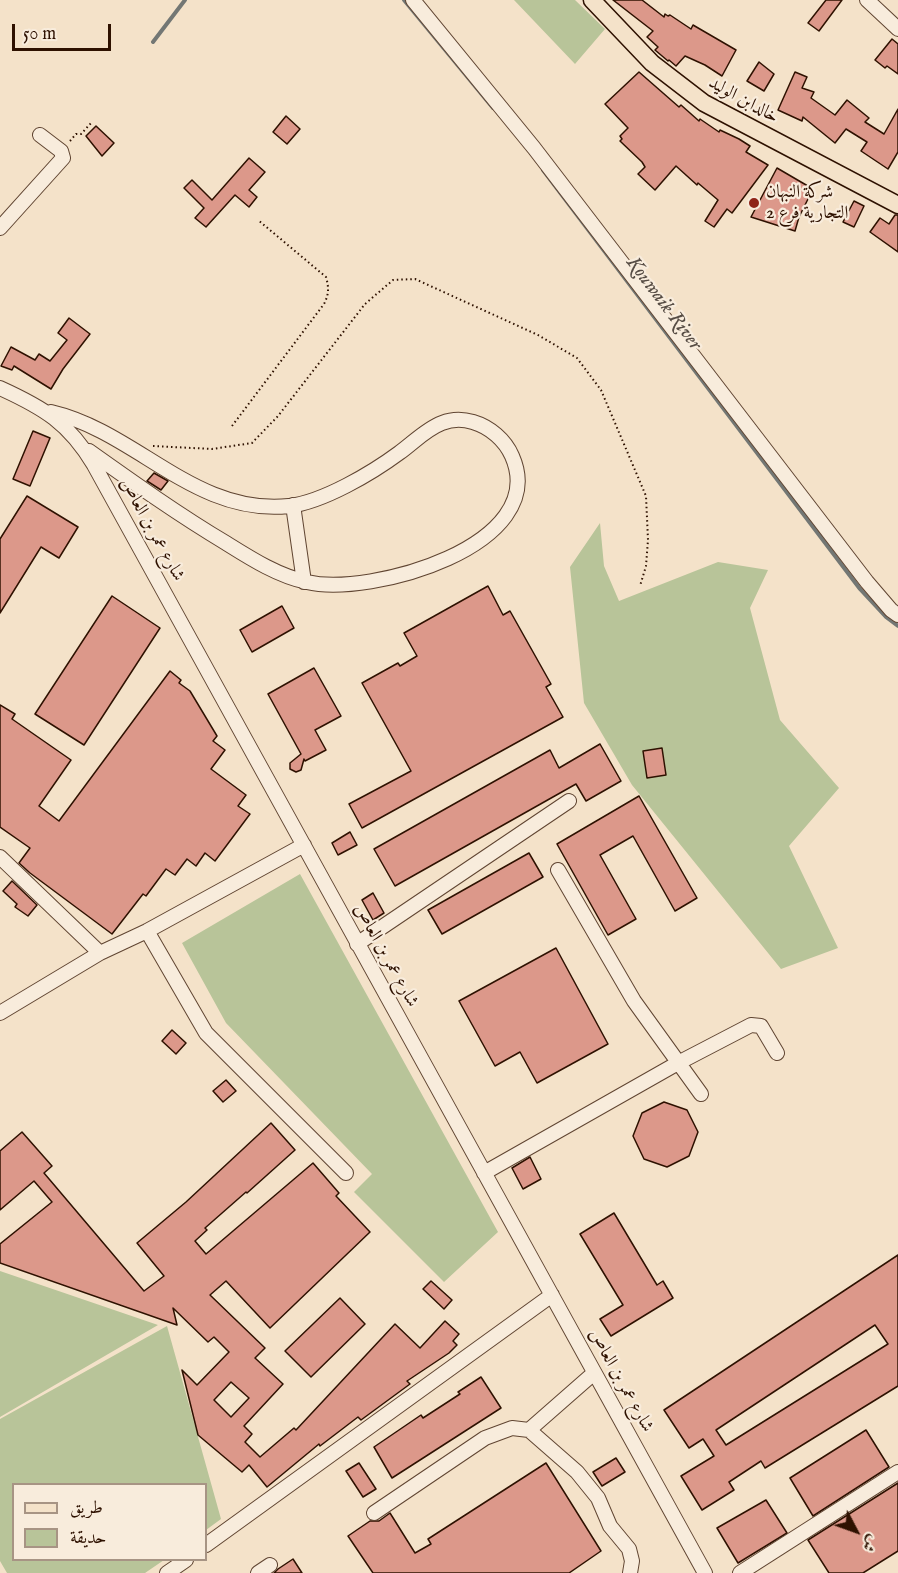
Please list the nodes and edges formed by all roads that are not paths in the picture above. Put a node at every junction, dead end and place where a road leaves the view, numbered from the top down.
1 (413, 0) edge
2 (592, 0) edge
3 (867, 0) edge
4 (898, 29) edge
5 (40, 135) dead end
6 (898, 205) edge
7 (0, 228) edge
8 (0, 388) edge
9 (43, 410) junction
10 (83, 446) junction
11 (293, 506) junction
12 (304, 582) junction
13 (898, 615) edge
14 (569, 801) dead end
15 (304, 845) junction
16 (0, 857) edge
17 (558, 870) dead end
18 (147, 931) junction
19 (357, 944) junction
20 (100, 953) junction
21 (0, 1013) edge
22 (777, 1053) dead end
23 (678, 1063) junction
24 (701, 1094) dead end
25 (346, 1173) dead end
26 (484, 1173) junction
27 (552, 1295) junction
28 (594, 1373) junction
29 (530, 1430) junction
30 (898, 1472) edge
31 (374, 1513) dead end
32 (207, 1544) edge
33 (185, 1561) edge
34 (167, 1573) edge
35 (630, 1573) edge
36 (705, 1573) edge
37 (740, 1573) edge

1 - 13 street
2 - 6 main road, خالدابن الوليد
3 - 4 street
5 - 7 street
8 - 9 street, شارع عمر بن العاص
9 - 10 street, شارع عمر بن العاص
9 - 11 street
10 - 12 street
10 - 15 street, شارع عمر بن العاص
11 - 12 street
11 - 12 street
14 - 19 street
15 - 18 street
15 - 19 street, شارع عمر بن العاص
16 - 20 street
17 - 23 street
18 - 20 street
18 - 25 street
19 - 26 street, شارع عمر بن العاص
20 - 21 street
22 - 23 street
23 - 24 street
23 - 26 street
26 - 27 street, شارع عمر بن العاص
27 - 28 street, شارع عمر بن العاص
27 - 32 street
28 - 29 street
28 - 36 street, شارع عمر بن العاص
29 - 31 street
29 - 35 street
30 - 37 street
33 - 34 street

